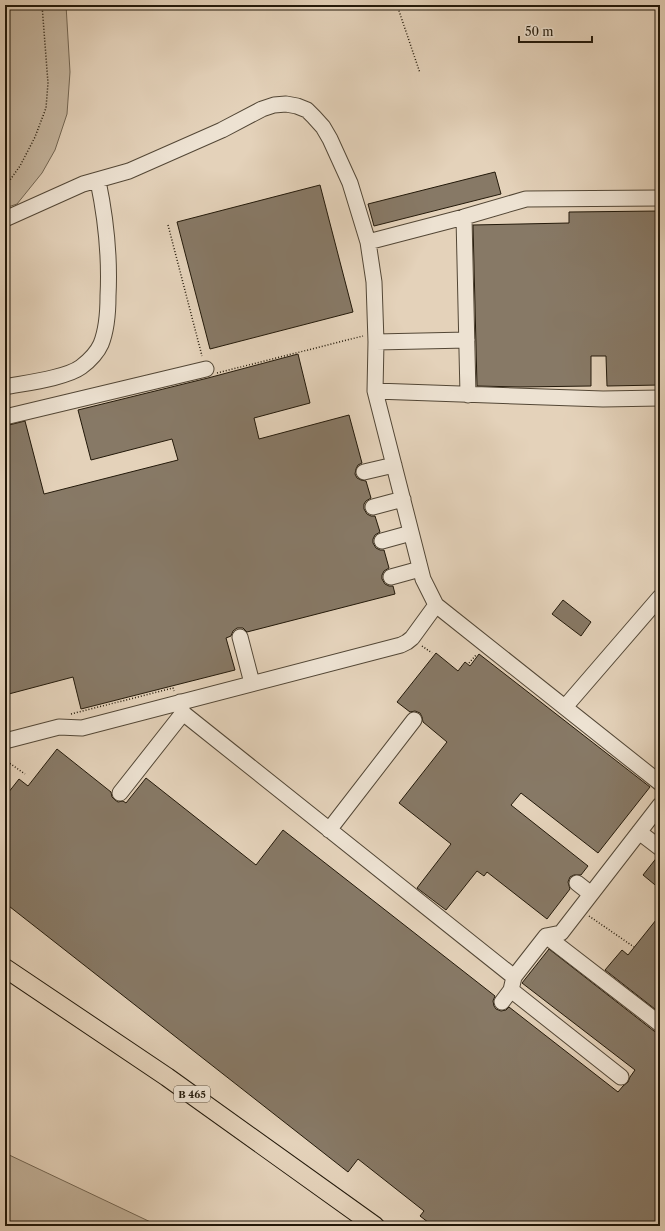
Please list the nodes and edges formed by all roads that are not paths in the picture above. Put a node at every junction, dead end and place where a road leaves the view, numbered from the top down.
1 (98, 181) junction
2 (660, 198) edge
3 (464, 217) junction
4 (5, 219) edge
5 (368, 242) junction
6 (376, 339) junction
7 (467, 340) junction
8 (206, 369) road end
9 (5, 387) edge
10 (375, 391) junction
11 (468, 394) junction
12 (660, 398) edge
13 (5, 417) edge
14 (394, 465) junction
15 (364, 472) dead end
16 (402, 499) junction
17 (373, 507) dead end
18 (411, 533) junction
19 (382, 541) dead end
20 (420, 569) junction
21 (391, 577) dead end
22 (660, 597) edge
23 (436, 605) junction
24 (240, 637) dead end
25 (252, 683) junction
26 (181, 708) junction
27 (565, 708) junction
28 (414, 720) dead end
29 (5, 741) edge
30 (660, 783) edge
31 (120, 793) dead end
32 (660, 805) edge
33 (329, 830) junction
34 (639, 832) junction
35 (660, 848) edge
36 (577, 883) dead end
37 (591, 894) junction
38 (546, 936) junction
39 (5, 968) edge
40 (509, 990) junction
41 (660, 1024) edge
42 (621, 1078) dead end
43 (375, 1226) edge

1 - 4 lane
1 - 5 lane
1 - 9 lane
2 - 3 lane
3 - 5 lane
3 - 7 lane
5 - 6 lane
6 - 7 lane
6 - 10 lane
7 - 11 lane
8 - 13 lane
10 - 11 lane
10 - 14 lane
11 - 12 lane
14 - 15 lane
14 - 16 lane
16 - 17 lane
16 - 18 lane
18 - 19 lane
18 - 20 lane
20 - 21 lane
20 - 23 lane
22 - 27 lane
23 - 25 lane
23 - 27 lane
24 - 25 lane
25 - 26 lane
26 - 29 lane
26 - 31 lane
26 - 33 lane
27 - 30 lane
28 - 33 lane
32 - 34 lane
33 - 40 lane
34 - 35 lane
34 - 37 lane
36 - 37 lane
37 - 38 lane
38 - 40 lane
38 - 41 lane
39 - 43 main road, B 465
40 - 42 lane

